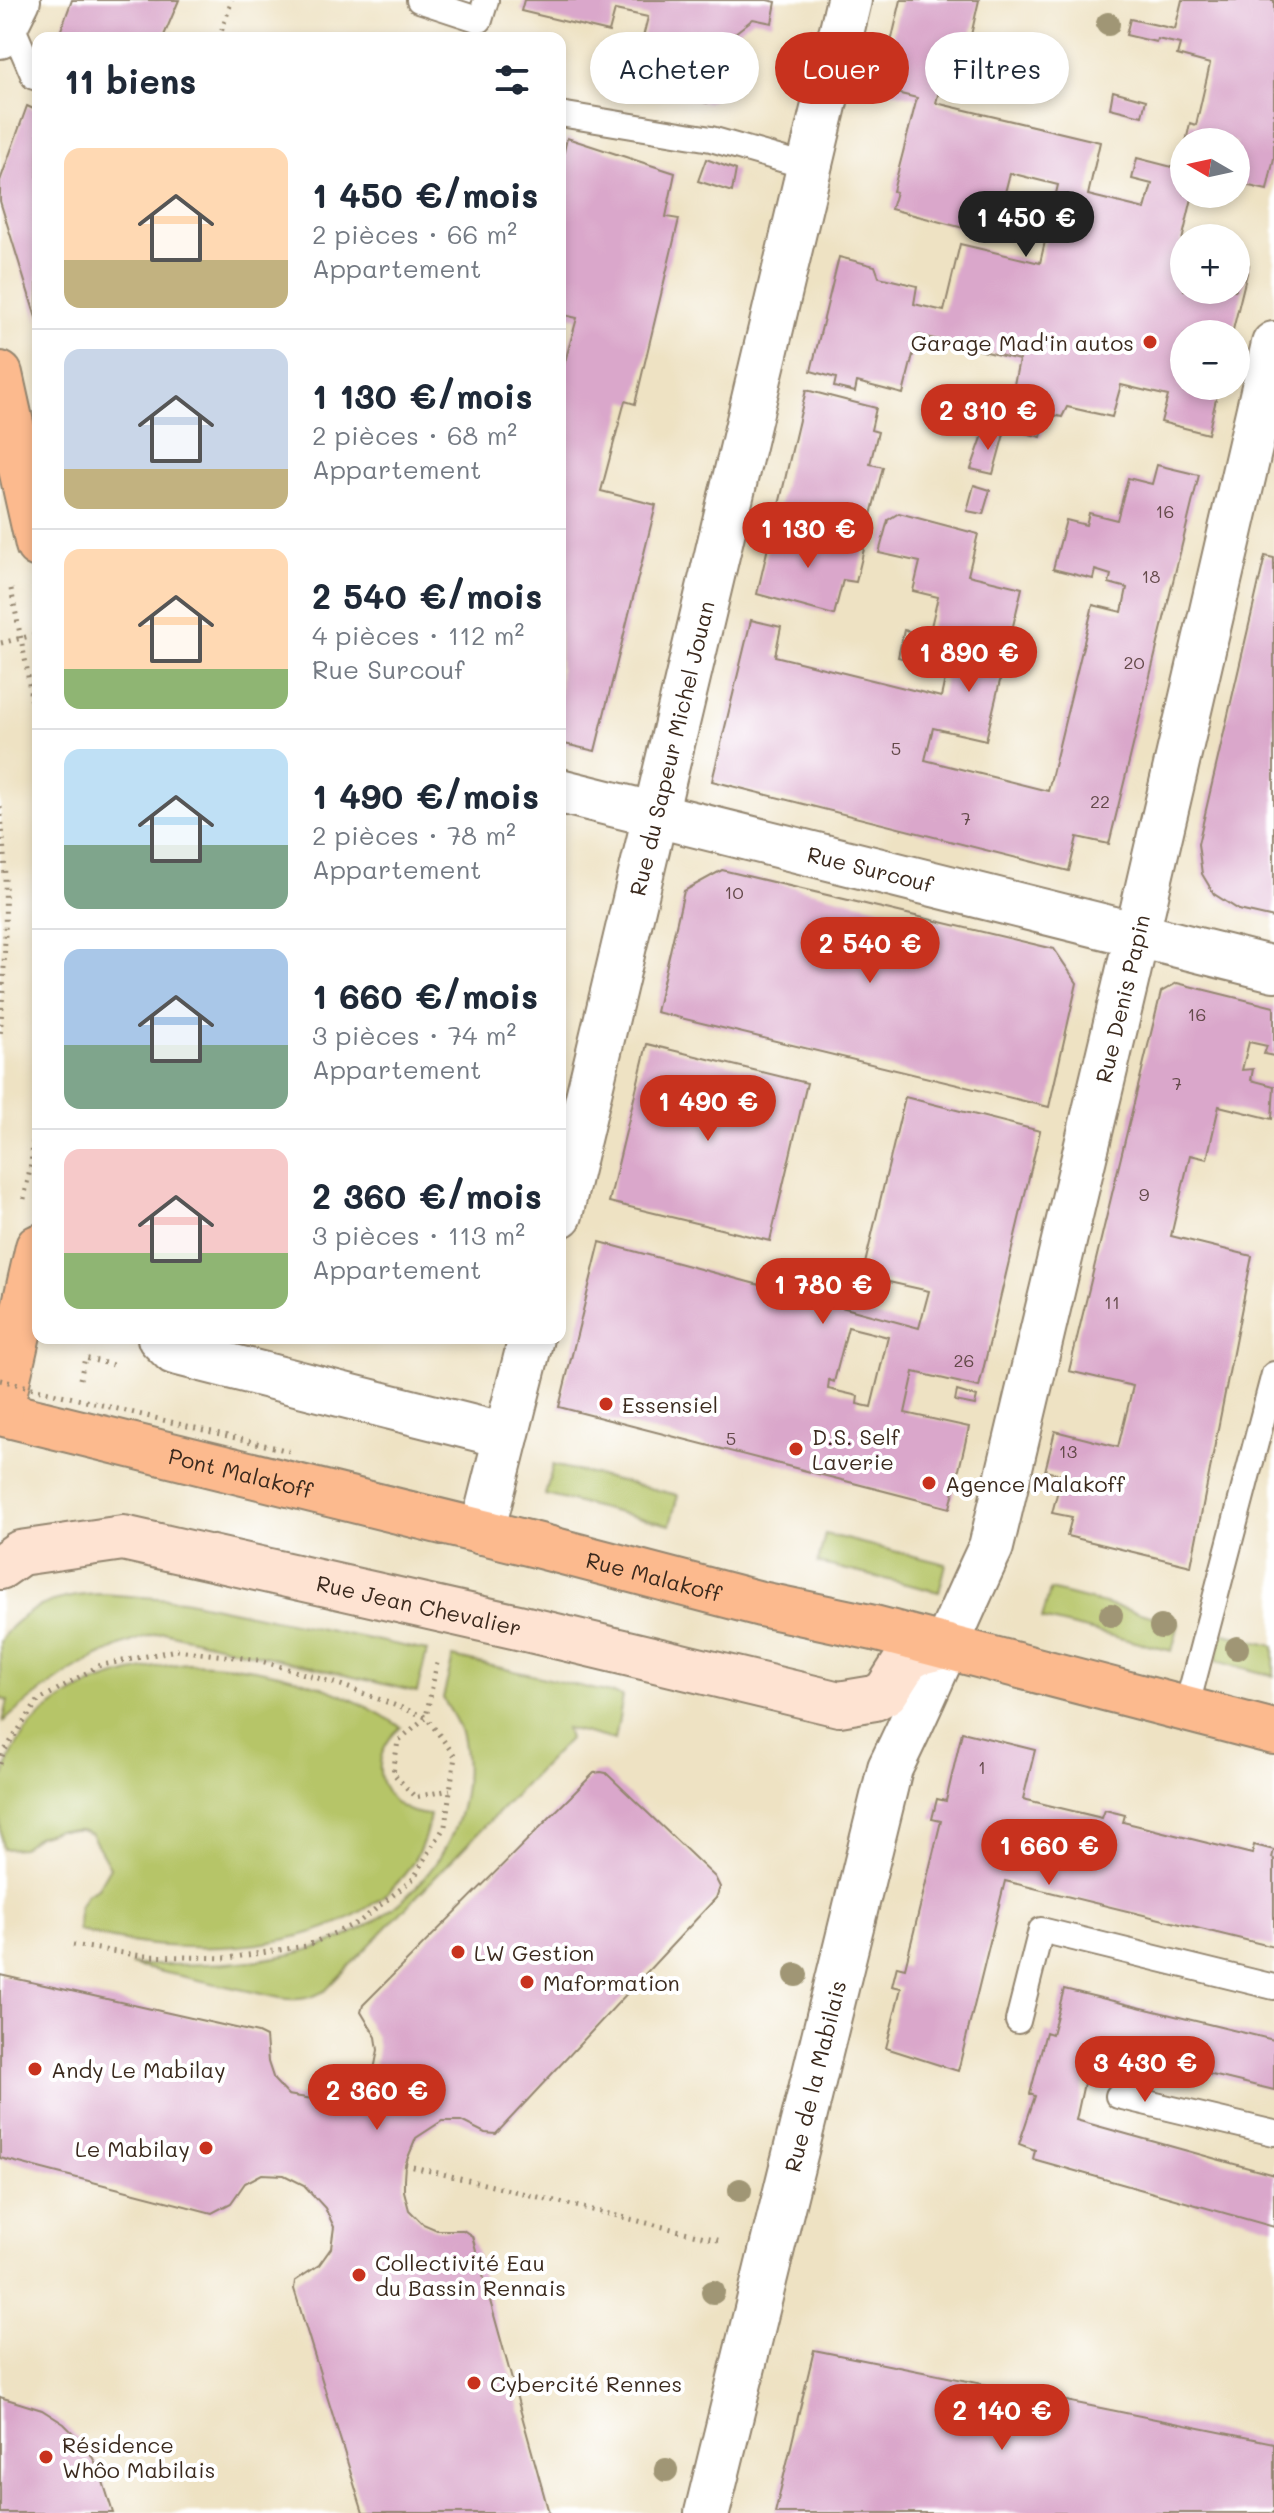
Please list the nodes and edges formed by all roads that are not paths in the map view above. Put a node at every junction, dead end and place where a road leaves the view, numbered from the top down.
1 (419, 0) edge
2 (849, 0) edge
3 (9, 19) edge
4 (487, 19) edge
5 (32, 72) edge
6 (566, 115) edge
7 (809, 167) junction
8 (1274, 344) edge
9 (0, 374) edge
10 (32, 518) edge
11 (566, 793) edge
12 (655, 815) junction
13 (1137, 935) junction
14 (1274, 969) edge
15 (566, 1190) edge
16 (32, 1273) edge
17 (166, 1344) edge
18 (529, 1344) edge
19 (1274, 1374) edge
20 (0, 1413) edge
21 (506, 1436) junction
22 (482, 1532) junction
23 (0, 1567) edge
24 (945, 1646) junction
25 (839, 1704) junction
26 (1186, 1709) junction
27 (1274, 1732) edge
28 (890, 1768) junction
29 (1274, 1987) edge
30 (1018, 2021) dead end
31 (1118, 2096) dead end
32 (1274, 2133) edge
33 (707, 2513) edge

1 - 4 lane
2 - 7 street, Rue du Sapeur Michel Jouan
3 - 5 lane
6 - 7 lane
7 - 12 street, Rue du Sapeur Michel Jouan
8 - 13 street, Rue Denis Papin
9 - 10 main road
11 - 12 street, Rue Surcouf
12 - 13 street, Rue Surcouf
12 - 15 street, Rue du Sapeur Michel Jouan
13 - 14 street, Rue Surcouf
13 - 24 street, Rue Denis Papin
16 - 20 main road
17 - 21 street
18 - 21 street
19 - 26 lane
20 - 22 main road, Pont Malakoff
21 - 22 street
22 - 24 main road, Rue Malakoff
23 - 25 street, Rue Jean Chevalier
24 - 25 street, Rue Jean Chevalier
24 - 26 main road, Rue Malakoff
24 - 28 street, Rue de la Mabilais
25 - 28 street, Rue Jean Chevalier
26 - 27 main road, Rue Malakoff
28 - 33 street, Rue de la Mabilais
29 - 30 lane
31 - 32 lane

